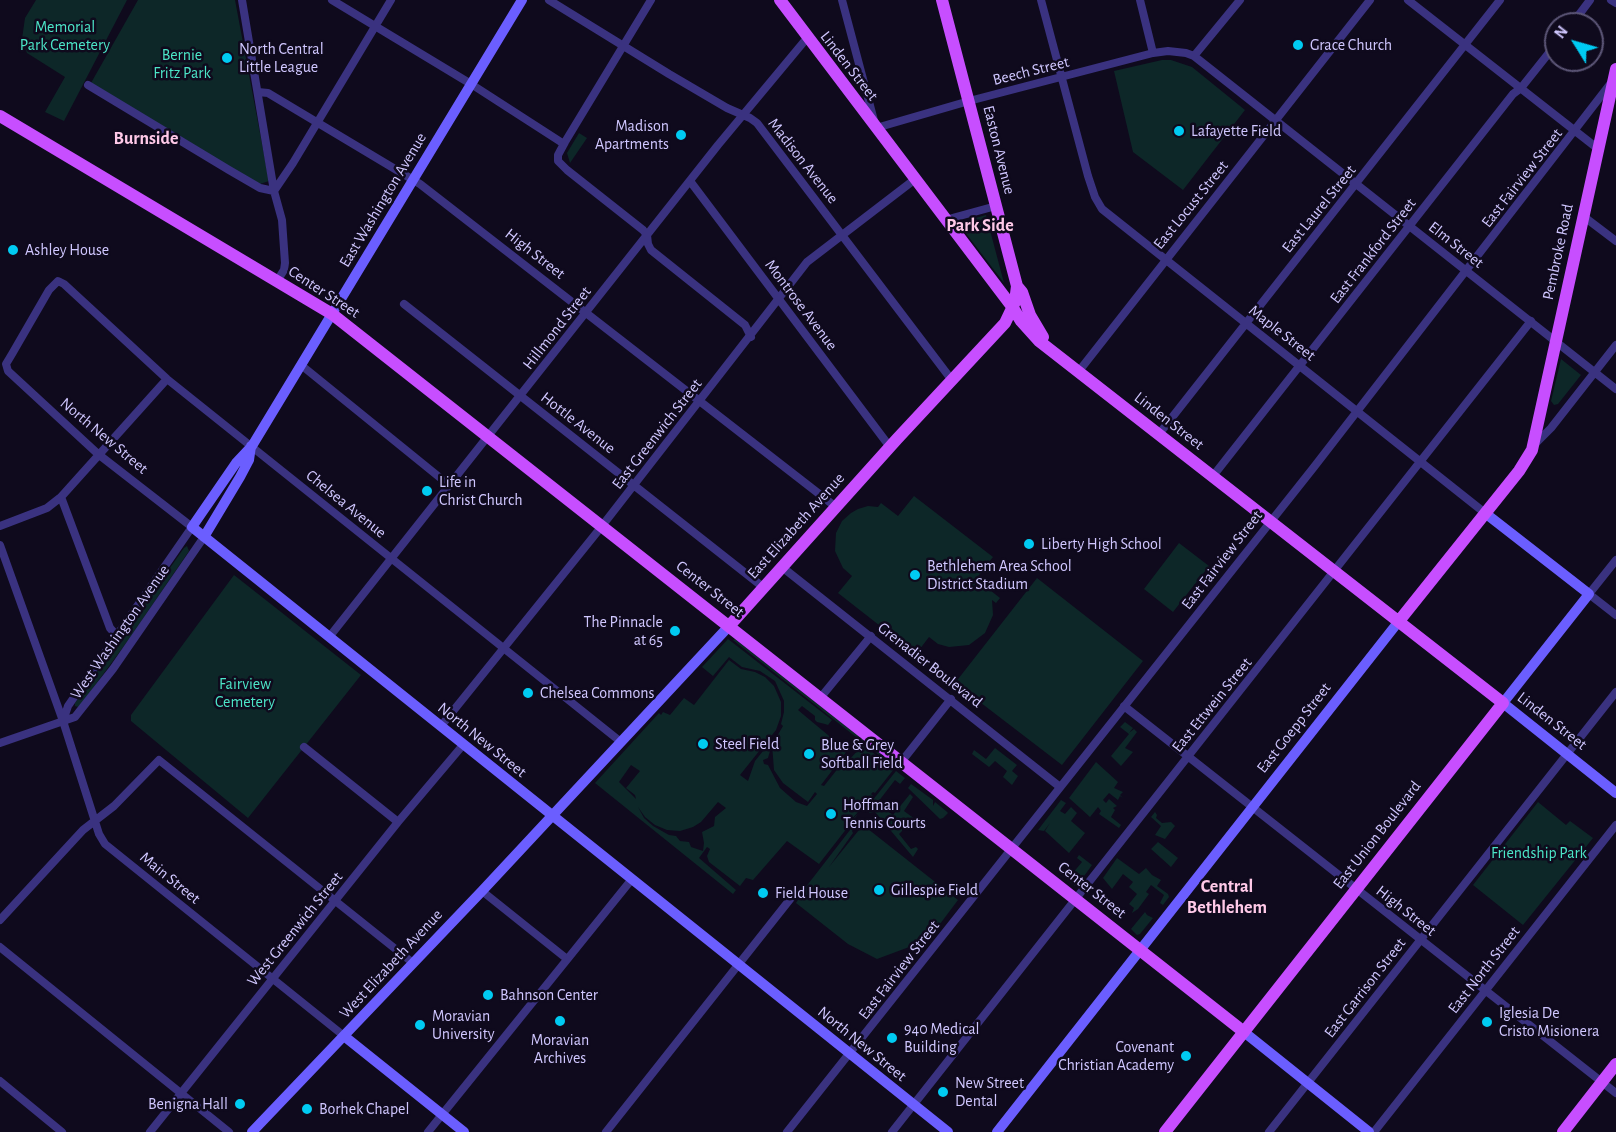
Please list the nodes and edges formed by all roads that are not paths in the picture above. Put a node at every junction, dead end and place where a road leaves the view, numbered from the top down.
1 (242, 0) edge
2 (332, 0) edge
3 (391, 0) edge
4 (522, 0) edge
5 (549, 0) edge
6 (651, 0) edge
7 (780, 0) edge
8 (842, 0) edge
9 (942, 0) edge
10 (1041, 0) edge
11 (1140, 0) edge
12 (1370, 0) edge
13 (1408, 0) edge
14 (1500, 0) edge
15 (1611, 0) edge
16 (1238, 1) edge
17 (1616, 3) edge
18 (375, 26) junction
19 (807, 38) junction
20 (623, 45) junction
21 (1466, 45) junction
22 (1153, 53) junction
23 (1194, 57) junction
24 (1544, 59) edge
25 (1616, 69) edge
26 (1062, 78) junction
27 (1612, 82) junction
28 (471, 84) junction
29 (88, 85) dead end
30 (1521, 88) junction
31 (258, 92) junction
32 (969, 101) junction
33 (1612, 111) edge
34 (0, 116) edge
35 (744, 116) junction
36 (317, 122) junction
37 (1276, 122) junction
38 (876, 128) junction
39 (1576, 132) junction
40 (564, 144) junction
41 (1597, 148) junction
42 (413, 179) junction
43 (914, 180) junction
44 (690, 181) junction
45 (1356, 184) junction
46 (274, 191) junction
47 (996, 206) junction
48 (1583, 216) junction
49 (945, 220) junction
50 (1409, 226) junction
51 (843, 234) junction
52 (647, 236) junction
53 (1616, 241) edge
54 (1165, 260) junction
55 (1467, 271) junction
56 (58, 281) joint
57 (278, 281) junction
58 (1017, 286) junction
59 (779, 298) junction
60 (404, 304) dead end
61 (1013, 308) junction
62 (586, 312) junction
63 (332, 314) junction
64 (1531, 321) junction
65 (1246, 323) junction
66 (751, 336) junction
67 (1556, 343) junction
68 (1044, 345) junction
69 (1616, 345) edge
70 (301, 365) junction
71 (1299, 365) junction
72 (1078, 371) junction
73 (1595, 372) junction
74 (167, 379) junction
75 (951, 379) junction
76 (1616, 389) edge
77 (522, 395) junction
78 (699, 402) junction
79 (1357, 411) junction
80 (1159, 434) junction
81 (489, 437) junction
82 (1535, 444) junction
83 (252, 446) junction
84 (890, 447) junction
85 (98, 454) junction
86 (1421, 462) junction
87 (1213, 476) junction
88 (635, 484) junction
89 (449, 485) junction
90 (61, 497) junction
91 (836, 507) junction
92 (1485, 513) junction
93 (1270, 522) junction
94 (602, 525) junction
95 (0, 526) edge
96 (192, 527) junction
97 (204, 537) junction
98 (0, 545) edge
99 (391, 558) junction
100 (1616, 560) edge
101 (782, 567) junction
102 (1334, 572) junction
103 (763, 587) junction
104 (1589, 594) junction
105 (1616, 615) edge
106 (1399, 621) junction
107 (730, 625) junction
108 (117, 636) junction
109 (330, 636) junction
110 (871, 636) junction
111 (504, 647) junction
112 (1616, 692) edge
113 (821, 697) junction
114 (951, 699) junction
115 (1503, 703) junction
116 (1124, 706) junction
117 (63, 721) junction
118 (441, 726) junction
119 (621, 742) junction
120 (0, 743) edge
121 (463, 745) junction
122 (304, 747) dead end
123 (1567, 754) junction
124 (1188, 756) junction
125 (902, 761) junction
126 (1060, 787) junction
127 (1616, 793) edge
128 (1253, 807) junction
129 (552, 816) junction
130 (96, 821) junction
131 (398, 822) junction
132 (1616, 825) edge
133 (1012, 848) junction
134 (632, 879) junction
135 (1356, 889) junction
136 (482, 891) junction
137 (795, 893) dead end
138 (1076, 899) junction
139 (335, 900) junction
140 (0, 920) edge
141 (1420, 939) junction
142 (0, 947) edge
143 (1141, 950) junction
144 (567, 959) junction
145 (413, 963) junction
146 (741, 964) junction
147 (273, 978) junction
148 (1485, 989) junction
149 (1244, 1032) junction
150 (344, 1036) junction
151 (850, 1053) junction
152 (1616, 1064) edge
153 (0, 1081) edge
154 (1602, 1082) junction
155 (1308, 1083) junction
156 (181, 1093) junction
157 (1616, 1093) edge
158 (914, 1105) junction
159 (442, 1115) junction
160 (62, 1132) edge
161 (150, 1132) edge
162 (229, 1132) edge
163 (252, 1132) edge
164 (428, 1132) edge
165 (464, 1132) edge
166 (606, 1132) edge
167 (787, 1132) edge
168 (892, 1132) edge
169 (948, 1132) edge
170 (997, 1132) edge
171 (1165, 1132) edge
172 (1269, 1132) edge
173 (1372, 1132) edge
174 (1563, 1132) edge

1 - 31 street
2 - 18 street
3 - 18 street
4 - 28 street, East Washington Avenue
5 - 20 street, Madison Avenue
6 - 20 street
7 - 19 main road, Linden Street
8 - 38 street
9 - 32 main road, Easton Avenue
10 - 26 street, Maple Street
11 - 22 street
12 - 37 street, East Locust Street
13 - 21 street
14 - 21 street, East Laurel Street
15 - 17 street
16 - 23 street
18 - 28 street
18 - 36 street
19 - 35 street, Hillmond Street
19 - 38 main road, Linden Street
20 - 35 street, Madison Avenue
20 - 40 street
21 - 30 street
21 - 45 street, East Laurel Street
22 - 23 street, Beech Street
22 - 26 street, Beech Street
23 - 37 street, Elm Street
24 - 30 street, East Frankford Street
25 - 27 main road, Pembroke Road
26 - 32 street, Beech Street
26 - 54 street, Maple Street
27 - 33 main road, Pembroke Road
27 - 39 street, East Fairview Street
28 - 40 street
28 - 42 street, East Washington Avenue
29 - 46 street
30 - 39 street
30 - 50 street, East Frankford Street
31 - 36 street, High Street
31 - 46 street
32 - 38 street, Beech Street
32 - 47 main road, Easton Avenue
33 - 41 main road, Pembroke Road
34 - 57 main road, Center Street
35 - 44 street, Hillmond Street
35 - 51 street, Madison Avenue
36 - 42 street, High Street
36 - 46 street
37 - 45 street, Elm Street
37 - 54 street, East Locust Street
38 - 43 main road, Linden Street
39 - 41 street
39 - 55 street, East Fairview Street
40 - 52 street
41 - 48 main road, Pembroke Road
42 - 62 street, High Street
42 - 63 street, East Washington Avenue
43 - 49 main road, Linden Street
43 - 51 street, East Greenwich Street
44 - 52 street, Hillmond Street
44 - 59 street, Montrose Avenue
45 - 50 street, Elm Street
45 - 65 street, East Laurel Street
46 - 57 street
47 - 49 street
47 - 58 main road, Easton Avenue
48 - 53 street
48 - 67 main road, Pembroke Road
49 - 61 main road, Linden Street
50 - 55 street, Elm Street
50 - 71 street, East Frankford Street
51 - 59 street, East Greenwich Street
51 - 75 street, Madison Avenue
52 - 62 street, Hillmond Street
52 - 66 street
54 - 65 street, Maple Street
54 - 72 street, East Locust Street
55 - 64 street, Elm Street
55 - 79 street, East Fairview Street
56 - 74 street, Chelsea Avenue
56 - 85 street, North New Street
57 - 63 main road, Center Street
58 - 61 main road, Easton Avenue
58 - 68 main road
59 - 66 street, East Greenwich Street
59 - 84 street, Montrose Avenue
60 - 77 street, Hottle Avenue
61 - 68 main road, Linden Street
61 - 75 main road, East Elizabeth Avenue
62 - 77 street, Hillmond Street
62 - 78 street, High Street
63 - 70 street, East Washington Avenue
63 - 81 main road, Center Street
64 - 67 street, Elm Street
64 - 86 street, East Ettwein Street
65 - 71 street, Maple Street
65 - 80 street, East Laurel Street
66 - 78 street, East Greenwich Street
67 - 73 street, Elm Street
67 - 82 main road, Pembroke Road
68 - 72 main road, Linden Street
69 - 73 street, East Goepp Street
70 - 83 street, East Washington Avenue
70 - 89 street
71 - 79 street, Maple Street
71 - 87 street, East Frankford Street
72 - 80 main road, Linden Street
73 - 76 street, Elm Street
73 - 82 street, East Goepp Street
74 - 83 street, Chelsea Avenue
74 - 85 street
75 - 84 main road, East Elizabeth Avenue
77 - 81 street, Hillmond Street
77 - 88 street, Hottle Avenue
78 - 88 street, East Greenwich Street
78 - 91 street, High Street
79 - 86 street, Maple Street
79 - 93 street, East Fairview Street
80 - 87 main road, Linden Street
81 - 89 street, Hillmond Street
81 - 94 main road, Center Street
82 - 92 main road, East Goepp Street
83 - 96 street, East Washington Avenue
83 - 97 street, East Washington Avenue
83 - 99 street, Chelsea Avenue
84 - 91 main road, East Elizabeth Avenue
85 - 90 street
85 - 96 street, North New Street
86 - 92 street, Maple Street
86 - 102 street, East Ettwein Street
87 - 93 main road, Linden Street
88 - 94 street, East Greenwich Street
88 - 103 street, Hottle Avenue
89 - 99 street, Hillmond Street
90 - 95 street
90 - 108 street
91 - 101 main road, East Elizabeth Avenue
92 - 104 street, Maple Street
92 - 106 main road, East Goepp Street
93 - 102 main road, Linden Street
93 - 116 street, East Fairview Street
94 - 107 main road, Center Street
94 - 111 street, East Greenwich Street
96 - 97 street, North New Street
96 - 108 street, West Washington Avenue
97 - 109 street, North New Street
97 - 117 street, West Washington Avenue
98 - 117 street, Main Street
99 - 109 street, Hillmond Street
99 - 111 street, Chelsea Avenue
100 - 104 street, East Union Boulevard
101 - 103 main road, East Elizabeth Avenue
101 - 110 street, Grenadier Boulevard
102 - 106 main road, Linden Street
102 - 124 street, East Ettwein Street
103 - 107 main road, East Elizabeth Avenue
104 - 105 street, Maple Street
104 - 115 street, East Union Boulevard
106 - 115 main road, Linden Street
106 - 128 street, East Goepp Street
107 - 113 main road, Center Street
107 - 119 street, East Elizabeth Avenue
108 - 117 street, West Washington Avenue
109 - 118 street, North New Street
110 - 113 street
110 - 114 street, Grenadier Boulevard
111 - 118 street, East Greenwich Street
111 - 119 street, Chelsea Avenue
112 - 123 street, East Garrison Street
113 - 125 main road, Center Street
114 - 125 street
114 - 126 street, Grenadier Boulevard
115 - 123 street, Linden Street
115 - 135 main road, East Union Boulevard
116 - 124 street, High Street
116 - 126 street, East Fairview Street
117 - 120 street
117 - 130 street, Main Street
118 - 121 street, North New Street
119 - 129 street, East Elizabeth Avenue
121 - 129 street, North New Street
121 - 131 street, West Greenwich Street
122 - 131 street
123 - 127 street, Linden Street
123 - 141 street, East Garrison Street
124 - 128 street, High Street
124 - 138 street, East Ettwein Street
125 - 133 main road, Center Street
126 - 133 street, East Fairview Street
128 - 135 street, High Street
128 - 143 street, East Goepp Street
129 - 134 street, North New Street
129 - 136 street, West Elizabeth Avenue
130 - 139 street
130 - 140 street
130 - 147 street, Main Street
131 - 139 street, West Greenwich Street
132 - 148 street, East North Street
133 - 138 main road, Center Street
133 - 151 street, East Fairview Street
134 - 144 street
134 - 146 street, North New Street
135 - 141 street, High Street
135 - 149 main road, East Union Boulevard
136 - 144 street
136 - 145 street, West Elizabeth Avenue
137 - 146 street
138 - 143 main road, Center Street
138 - 158 street, East Ettwein Street
139 - 145 street
139 - 147 street, West Greenwich Street
141 - 148 street, High Street
141 - 155 street, East Garrison Street
142 - 156 street
143 - 149 main road, Center Street
143 - 170 street, East Goepp Street
144 - 159 street
145 - 150 street, West Elizabeth Avenue
146 - 151 street, North New Street
146 - 166 street
147 - 150 street, Main Street
147 - 156 street, West Greenwich Street
148 - 154 street, High Street
148 - 173 street, East North Street
149 - 155 street, Center Street
149 - 171 main road, East Union Boulevard
150 - 159 street, Main Street
150 - 163 street, West Elizabeth Avenue
151 - 158 street, North New Street
151 - 167 street, East Fairview Street
152 - 154 main road
153 - 160 street
154 - 157 street, High Street
154 - 174 main road
155 - 172 street, East Garrison Street
155 - 173 street, Center Street
156 - 161 street, West Greenwich Street
156 - 162 street
158 - 168 street, East Ettwein Street
158 - 169 street, North New Street
159 - 164 street
159 - 165 street, Main Street

